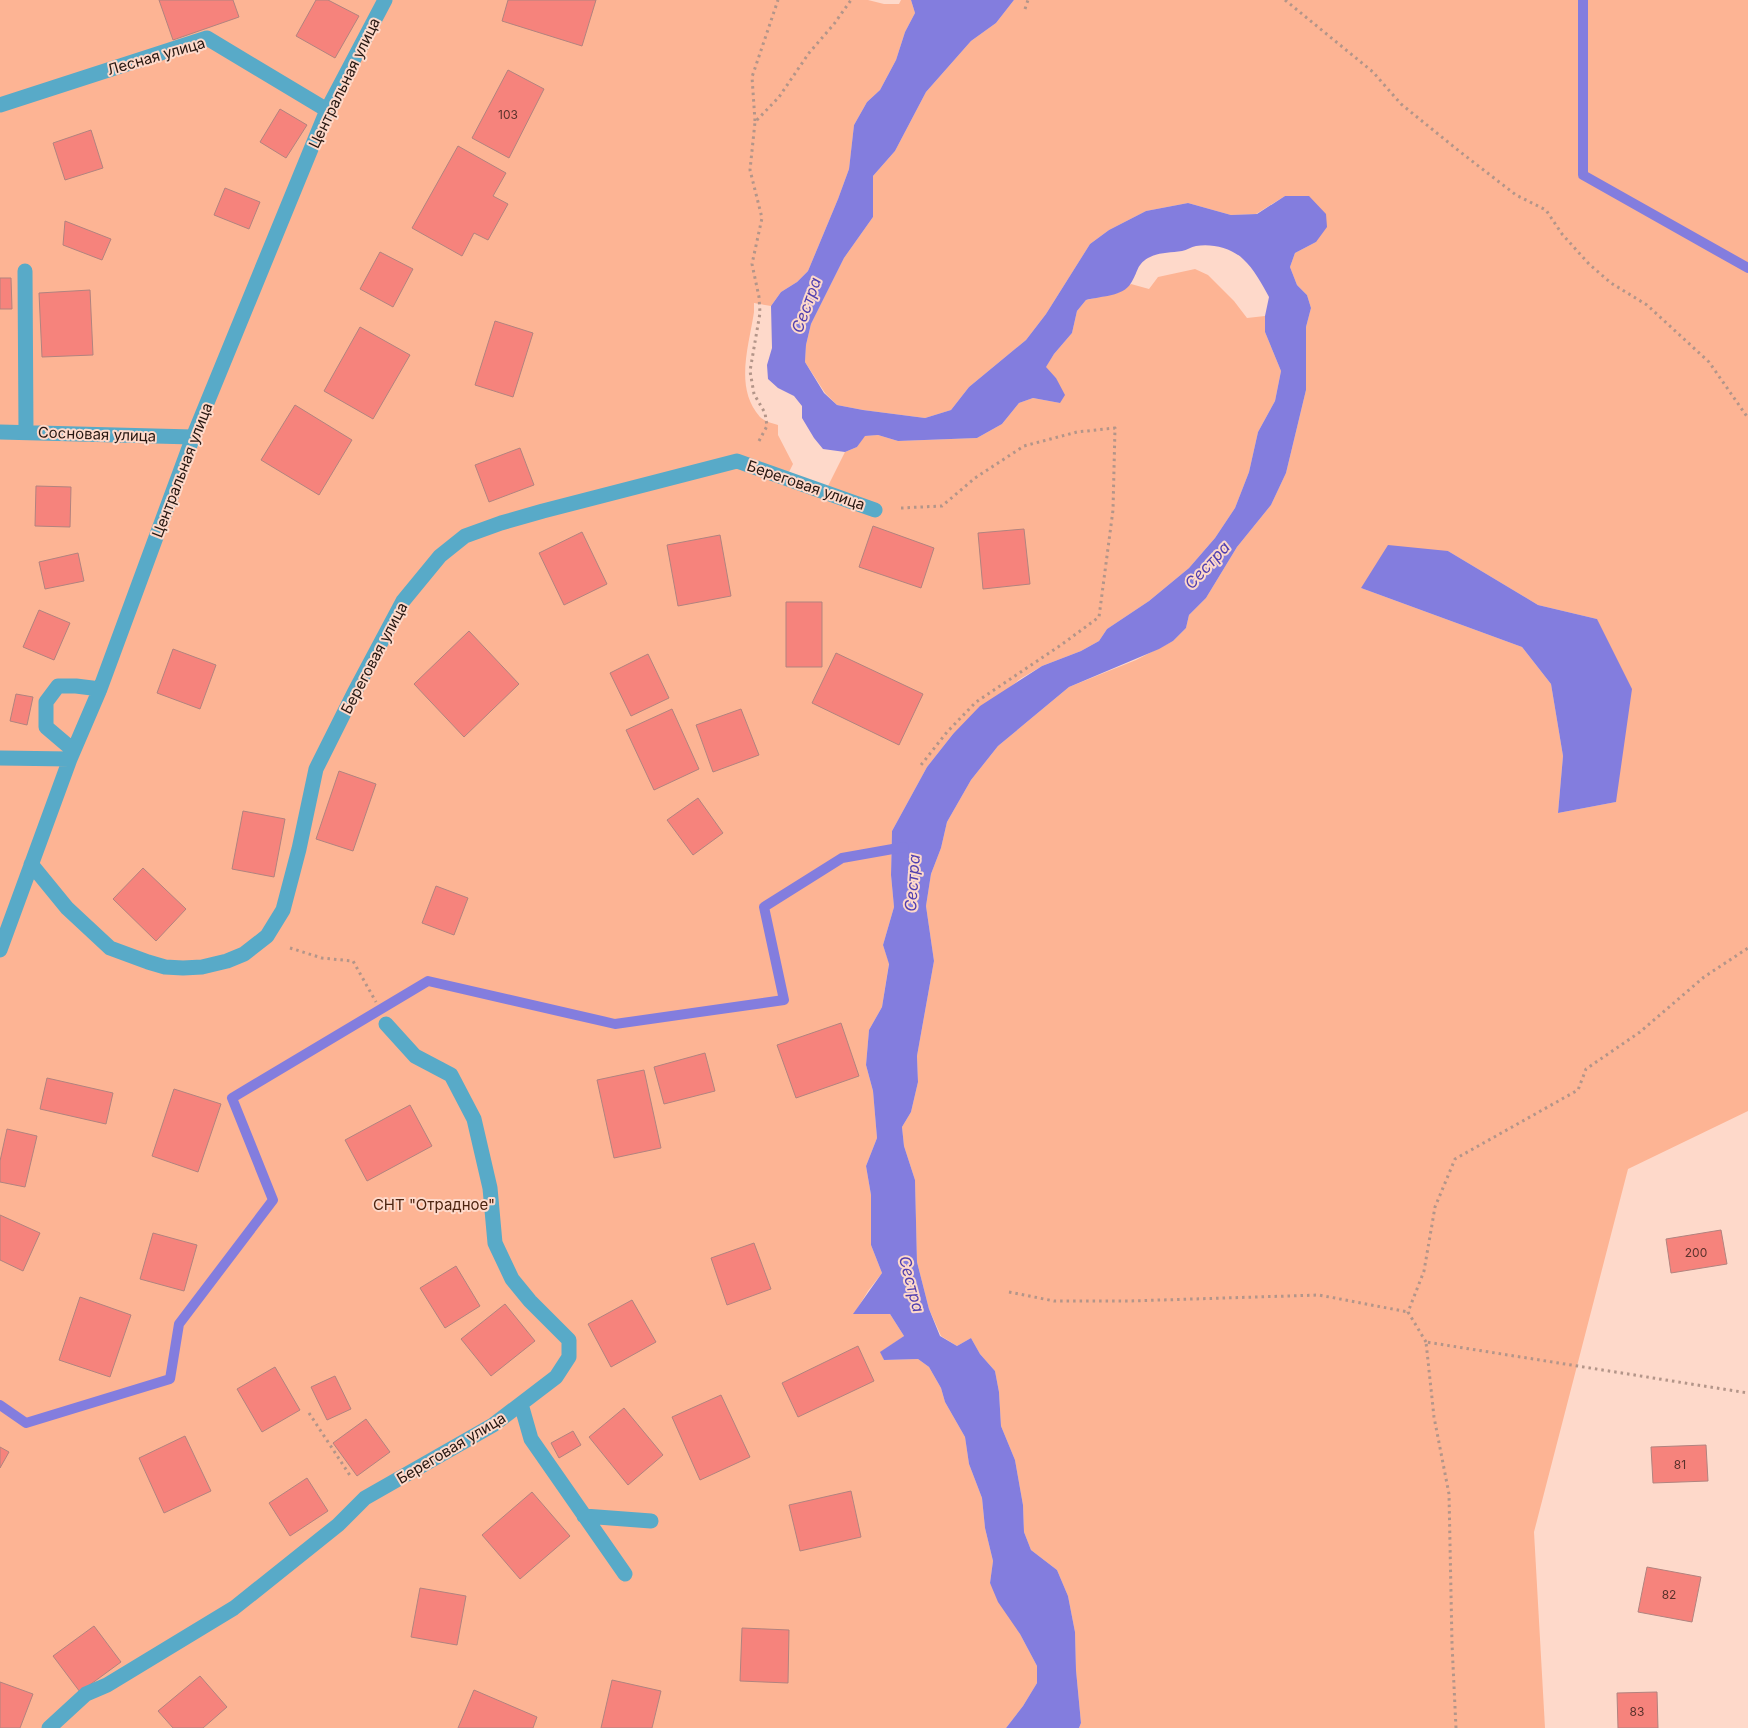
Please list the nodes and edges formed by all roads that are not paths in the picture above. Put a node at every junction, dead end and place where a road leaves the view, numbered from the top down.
1 (385, 0) edge
2 (0, 105) edge
3 (327, 110) junction
4 (25, 271) dead end
5 (0, 432) edge
6 (26, 432) junction
7 (193, 437) junction
8 (875, 510) road end
9 (100, 689) junction
10 (71, 755) junction
11 (0, 758) edge
12 (31, 864) junction
13 (0, 950) edge
14 (386, 1024) dead end
15 (521, 1404) junction
16 (584, 1516) junction
17 (651, 1521) dead end
18 (625, 1574) dead end
19 (49, 1728) edge

1 - 3 street, Центральная улица
2 - 3 street, Лесная улица
3 - 7 street, Центральная улица
4 - 6 street
5 - 6 street, Сосновая улица
6 - 7 street, Сосновая улица
7 - 9 street, Центральная улица
8 - 12 street, Береговая улица
9 - 10 street, Центральная улица
9 - 10 street
10 - 11 street
10 - 12 street, Центральная улица
12 - 13 street, Центральная улица
14 - 15 street, Береговая улица
15 - 16 street
15 - 19 street, Береговая улица
16 - 17 street
16 - 18 street

